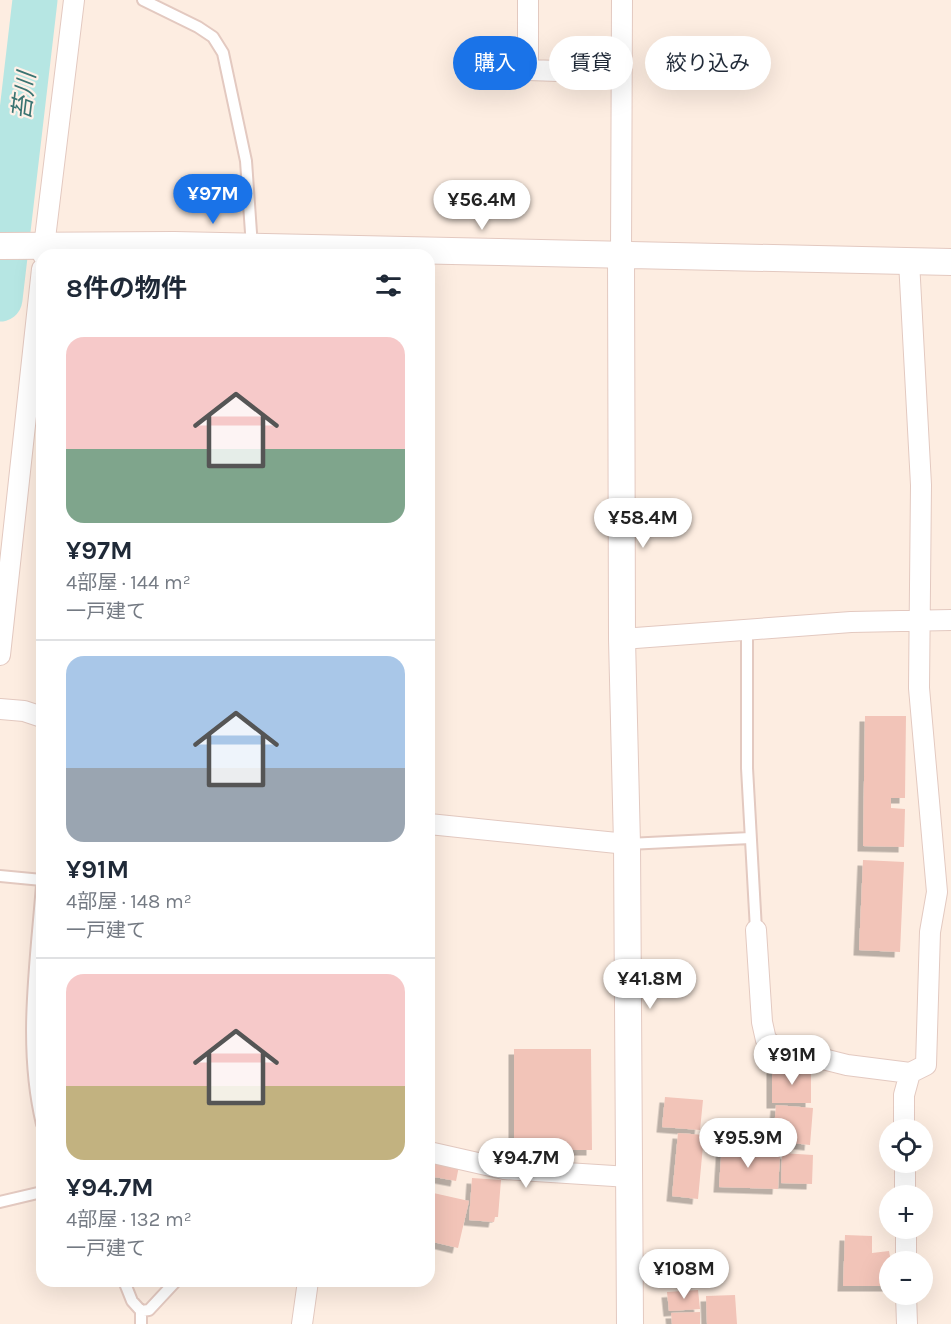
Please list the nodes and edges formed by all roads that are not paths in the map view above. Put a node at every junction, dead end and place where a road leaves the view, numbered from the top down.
1 (74, 0) edge
2 (143, 0) edge
3 (528, 0) edge
4 (621, 0) edge
5 (621, 36) edge
6 (549, 71) edge
7 (621, 90) edge
8 (0, 246) edge
9 (252, 247) junction
10 (42, 249) edge
11 (200, 249) edge
12 (288, 249) edge
13 (36, 253) edge
14 (435, 253) edge
15 (621, 255) junction
16 (909, 261) junction
17 (951, 262) edge
18 (36, 303) edge
19 (919, 620) junction
20 (951, 620) edge
21 (747, 628) junction
22 (622, 639) junction
23 (0, 655) edge
24 (0, 709) edge
25 (36, 715) edge
26 (435, 825) edge
27 (750, 838) junction
28 (627, 844) junction
29 (0, 876) edge
30 (36, 879) edge
31 (756, 930) joint
32 (36, 1006) edge
33 (910, 1072) junction
34 (36, 1084) edge
35 (904, 1119) edge
36 (435, 1153) edge
37 (629, 1177) junction
38 (36, 1193) edge
39 (0, 1202) edge
40 (126, 1287) edge
41 (170, 1287) edge
42 (307, 1287) edge
43 (906, 1305) edge
44 (141, 1311) junction
45 (141, 1324) edge
46 (302, 1324) edge
47 (630, 1324) edge
48 (907, 1324) edge

1 - 10 street
2 - 9 lane
3 - 6 street
4 - 5 street
7 - 15 street
8 - 13 street
9 - 11 street
9 - 12 street
14 - 15 street
15 - 16 street
15 - 22 street
16 - 17 street
16 - 19 street
18 - 23 street
19 - 20 street
19 - 21 street
19 - 33 street
21 - 22 street
21 - 27 lane
22 - 28 street
24 - 25 street
26 - 28 street
27 - 28 lane
27 - 31 lane
28 - 37 street
29 - 30 lane
31 - 33 street
32 - 34 lane
33 - 35 street
36 - 37 street
37 - 47 street
38 - 39 lane
40 - 44 lane
41 - 44 lane
42 - 46 street
43 - 48 street
44 - 45 lane

